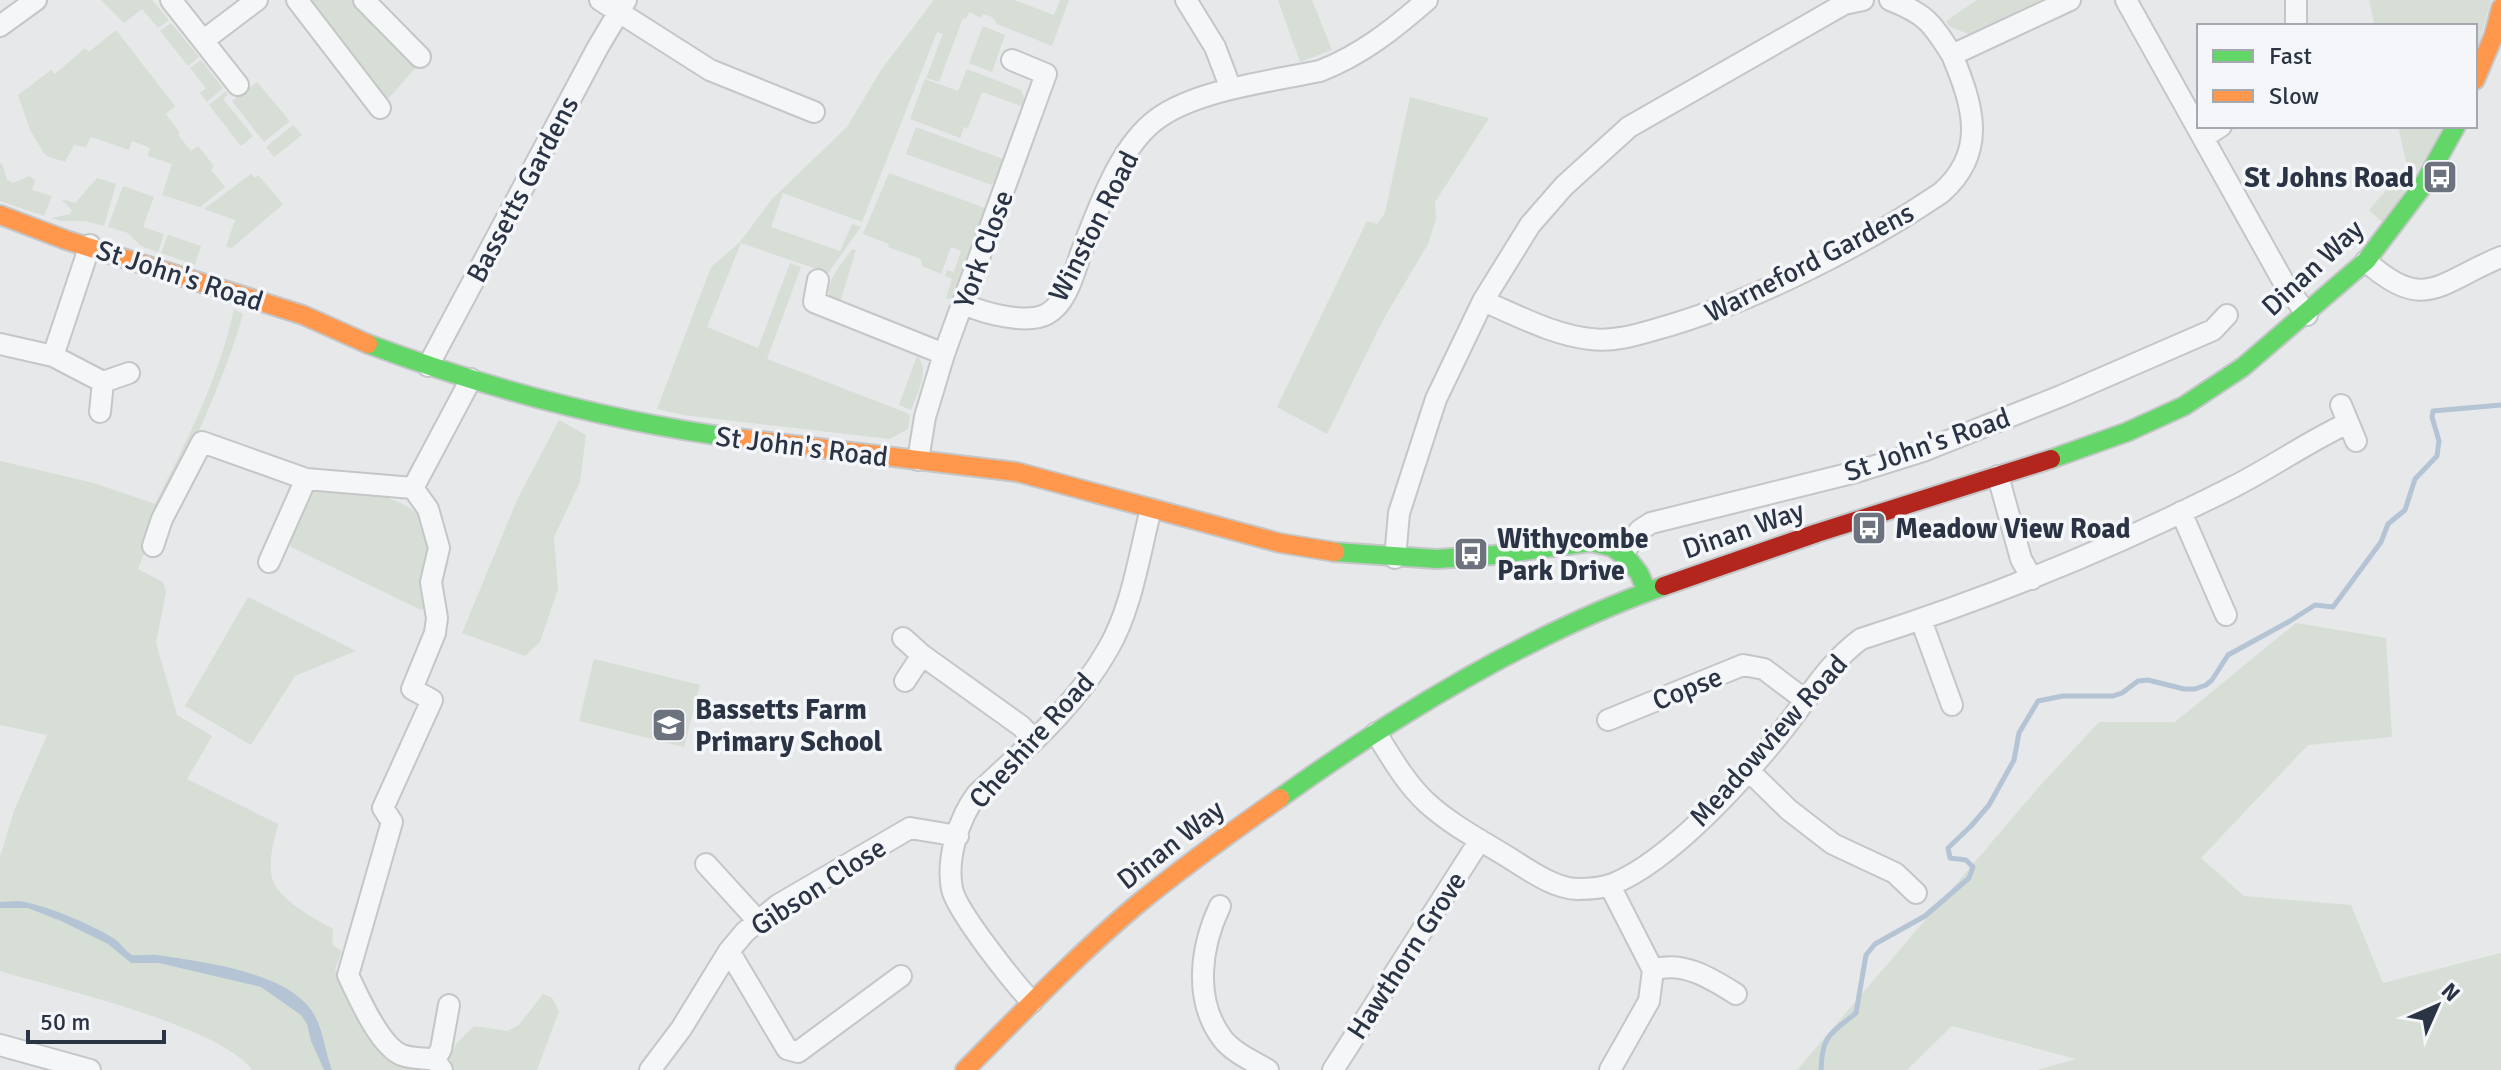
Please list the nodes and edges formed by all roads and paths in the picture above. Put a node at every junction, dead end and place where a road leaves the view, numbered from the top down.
1 (36, 0) edge
2 (171, 0) edge
3 (257, 0) edge
4 (297, 0) edge
5 (364, 0) edge
6 (600, 0) edge
7 (1186, 0) edge
8 (1427, 0) edge
9 (1863, 0) edge
10 (1890, 0) edge
11 (2070, 0) edge
12 (2126, 0) edge
13 (2296, 0) edge
14 (622, 7) edge
15 (2501, 8) edge
16 (2296, 24) edge
17 (0, 26) edge
18 (204, 40) junction
19 (1952, 55) junction
20 (420, 57) dead end
21 (1012, 60) dead end
22 (2477, 75) edge
23 (238, 85) dead end
24 (1231, 89) junction
25 (380, 108) dead end
26 (814, 112) dead end
27 (2197, 118) edge
28 (2455, 128) edge
29 (2213, 132) edge
30 (0, 215) edge
31 (90, 245) junction
32 (2501, 257) edge
33 (2366, 261) junction
34 (818, 280) dead end
35 (1483, 301) junction
36 (964, 304) junction
37 (2227, 315) dead end
38 (2307, 315) junction
39 (0, 344) edge
40 (944, 354) junction
41 (53, 356) junction
42 (428, 366) junction
43 (129, 373) dead end
44 (471, 379) junction
45 (103, 382) junction
46 (100, 412) dead end
47 (2348, 423) dead end
48 (918, 460) junction
49 (1998, 476) junction
50 (306, 479) junction
51 (413, 488) junction
52 (1151, 509) junction
53 (2181, 512) junction
54 (153, 546) dead end
55 (1624, 552) junction
56 (1395, 558) junction
57 (269, 562) dead end
58 (2032, 579) junction
59 (1647, 592) junction
60 (2226, 615) dead end
61 (1921, 620) junction
62 (903, 638) dead end
63 (922, 655) junction
64 (905, 681) dead end
65 (1805, 700) junction
66 (1952, 705) dead end
67 (1608, 720) dead end
68 (1376, 733) junction
69 (1034, 739) junction
70 (1748, 770) junction
71 (958, 836) junction
72 (1480, 840) junction
73 (706, 864) dead end
74 (1610, 886) junction
75 (1916, 893) dead end
76 (1220, 906) dead end
77 (758, 921) junction
78 (729, 951) junction
79 (1653, 970) junction
80 (901, 976) dead end
81 (1736, 994) dead end
82 (1032, 1002) junction
83 (449, 1005) dead end
84 (0, 1045) edge
85 (438, 1065) edge
86 (90, 1070) edge
87 (650, 1070) edge
88 (965, 1070) edge
89 (1268, 1070) edge
90 (1333, 1070) edge
91 (1610, 1070) edge

1 - 17 street
2 - 18 street
3 - 18 street
4 - 25 street
5 - 20 street
6 - 14 street
7 - 24 street
8 - 24 street, Winston Road
9 - 35 street
10 - 19 street
11 - 19 street
12 - 27 street
13 - 16 street
14 - 26 street
14 - 42 street, Bassetts Gardens
15 - 22 street
18 - 23 street
19 - 35 street, Warneford Gardens
21 - 36 street, York Close
24 - 36 street, Winston Road
28 - 33 street, Dinan Way
29 - 38 street
30 - 31 street, St John's Road
31 - 41 street
31 - 42 street, St John's Road
32 - 33 street
33 - 38 street, Dinan Way
34 - 40 street
35 - 56 street
36 - 40 street, York Close
37 - 55 street, St John's Road
38 - 49 street, Dinan Way
39 - 41 street
40 - 48 street, York Close
41 - 45 street
42 - 44 street, St John's Road
43 - 45 street
44 - 48 street, St John's Road
44 - 51 street
45 - 46 street
47 - 53 street, Meadowview Road
48 - 52 street, St John's Road
49 - 58 street
49 - 59 street, Dinan Way
50 - 51 street
50 - 54 street
50 - 57 street
51 - 85 street
52 - 56 street, St John's Road
52 - 69 street, Cheshire Road
53 - 58 street, Meadowview Road
53 - 60 street
55 - 56 street, St John's Road
55 - 59 street
58 - 61 street, Meadowview Road
59 - 68 street, Dinan Way
61 - 65 street, Meadowview Road
61 - 66 street
62 - 63 street
63 - 64 street
63 - 69 street
65 - 67 street, Copse
65 - 70 street, Meadowview Road
68 - 72 street, Meadowview Road
68 - 82 street, Dinan Way
69 - 71 street, Cheshire Road
70 - 74 street, Meadowview Road
70 - 75 street
71 - 77 street, Gibson Close
71 - 82 street, Cheshire Road
72 - 74 street, Meadowview Road
72 - 90 street, Hawthorn Grove
73 - 77 street
74 - 79 street
76 - 89 street
77 - 78 street, Gibson Close
78 - 80 street
78 - 87 street, Gibson Close
79 - 81 street
79 - 91 street
82 - 88 street, Dinan Way
83 - 85 street
84 - 86 street

